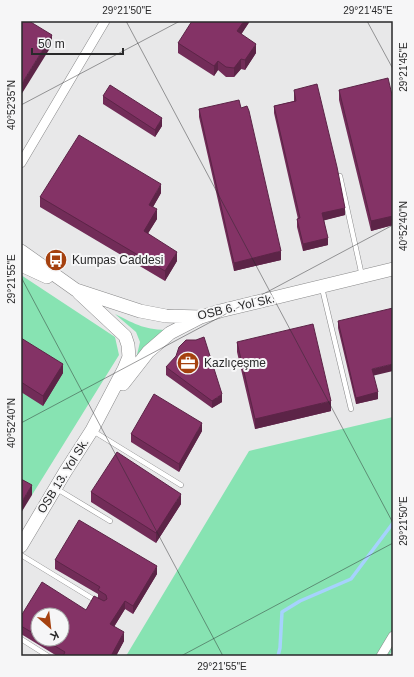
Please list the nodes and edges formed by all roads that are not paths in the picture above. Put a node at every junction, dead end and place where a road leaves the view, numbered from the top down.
1 (105, 21) edge
2 (21, 163) edge
3 (340, 176) edge
4 (21, 251) edge
5 (21, 265) edge
6 (393, 269) edge
7 (362, 277) junction
8 (321, 287) junction
9 (76, 290) junction
10 (201, 317) junction
11 (105, 406) junction
12 (351, 409) dead end
13 (92, 430) junction
14 (181, 485) dead end
15 (55, 488) junction
16 (110, 521) dead end
17 (21, 546) edge
18 (21, 555) edge
19 (104, 606) edge
20 (393, 636) edge
21 (21, 639) edge
22 (48, 656) edge
23 (381, 656) edge

1 - 2 street
3 - 7 lane
4 - 9 main road, OSB 6. Yol Sk.
5 - 9 main road
6 - 7 main road, OSB 6. Yol Sk.
7 - 8 main road, OSB 6. Yol Sk.
8 - 10 main road, OSB 6. Yol Sk.
8 - 12 lane
9 - 10 main road, OSB 6. Yol Sk.
9 - 11 main road
10 - 11 main road
11 - 13 main road, OSB 13. Yol Sk.
13 - 14 lane
13 - 15 main road, OSB 13. Yol Sk.
15 - 16 lane
15 - 17 main road, OSB 13. Yol Sk.
18 - 19 lane
20 - 23 street
21 - 22 lane

